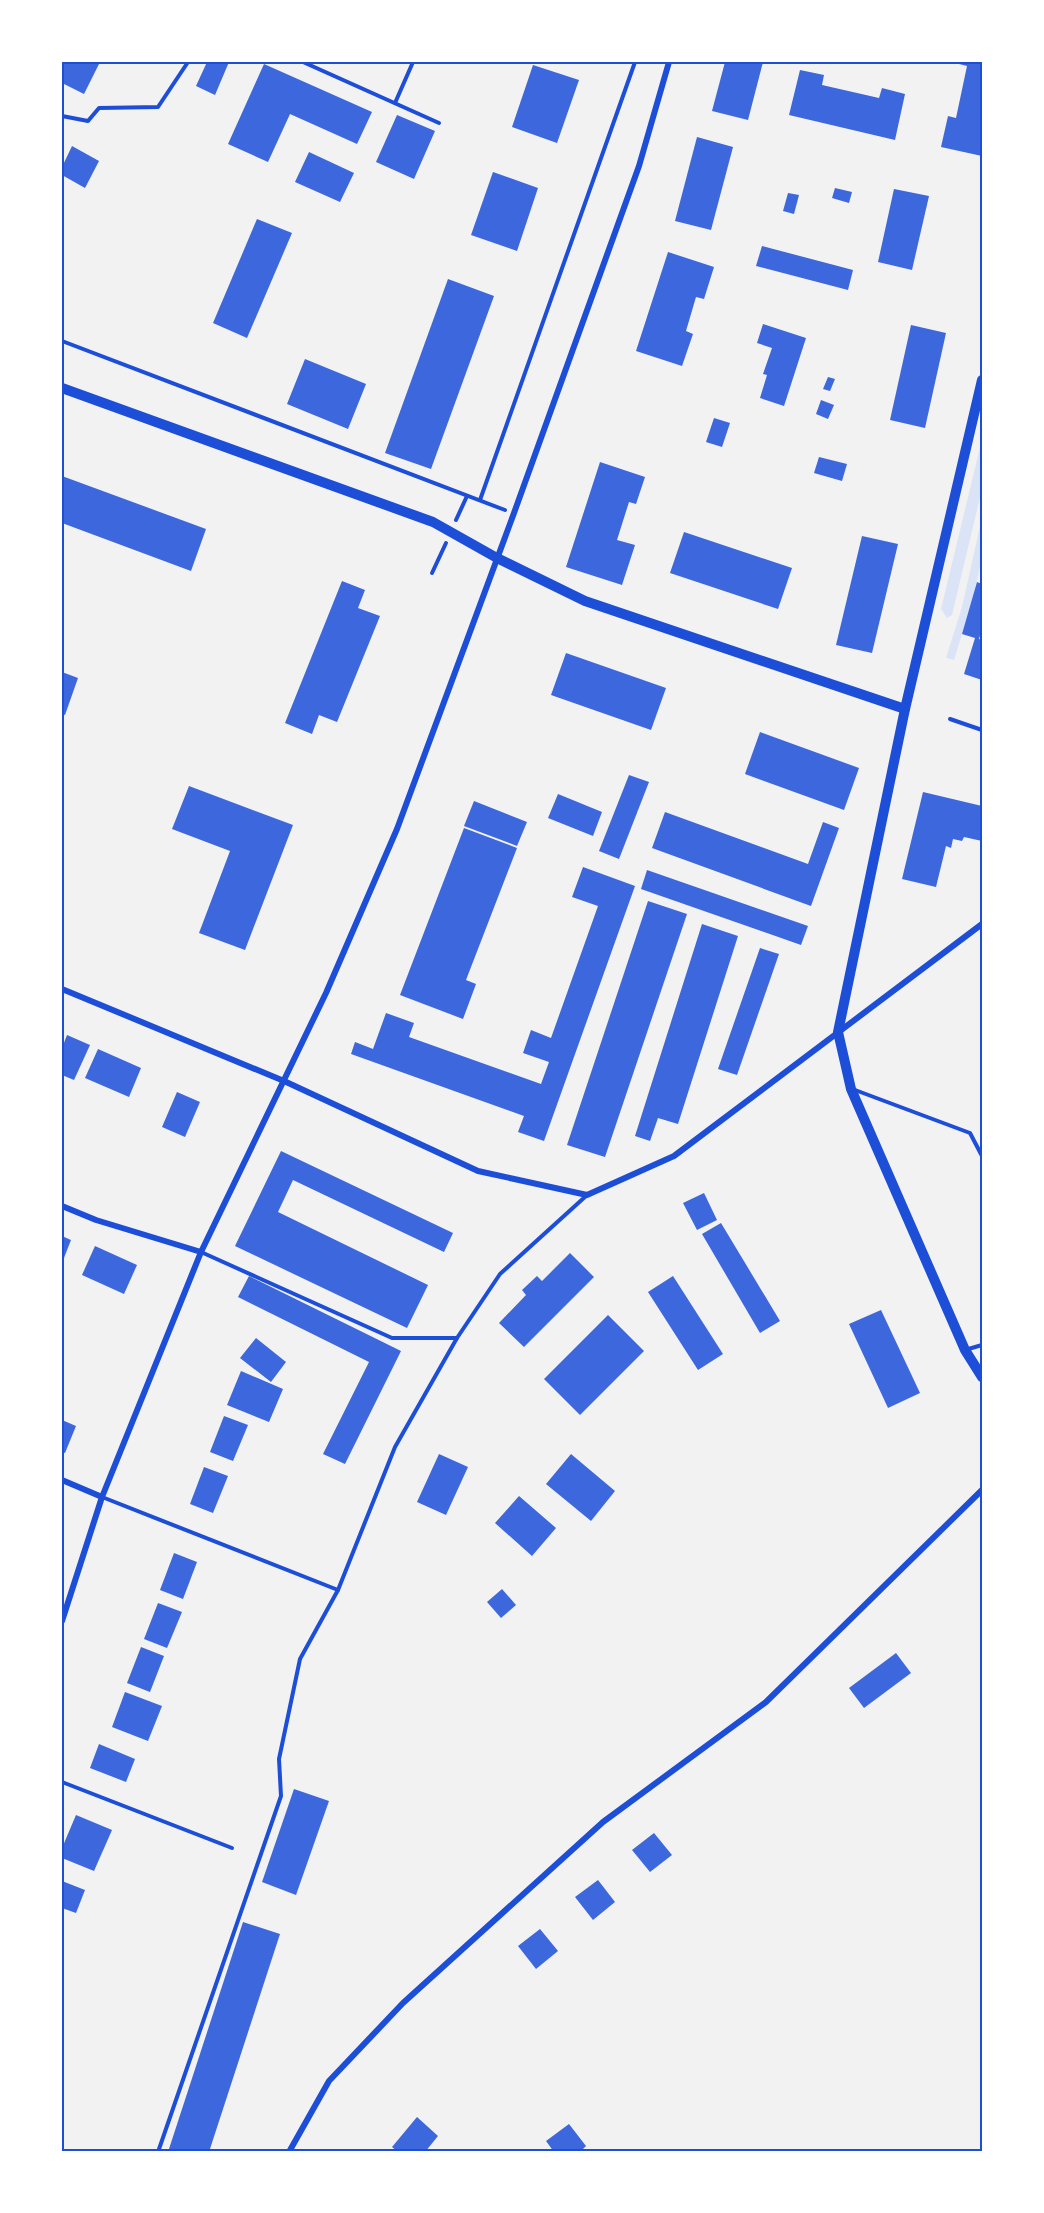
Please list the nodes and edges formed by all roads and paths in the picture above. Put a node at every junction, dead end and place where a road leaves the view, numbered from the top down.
1 (188, 62) edge
2 (303, 62) edge
3 (413, 62) edge
4 (635, 62) edge
5 (669, 62) edge
6 (396, 103) junction
7 (62, 116) edge
8 (439, 123) dead end
9 (62, 340) edge
10 (982, 380) edge
11 (62, 388) edge
12 (480, 500) junction
13 (514, 513) junction
14 (497, 558) junction
15 (905, 708) junction
16 (950, 719) dead end
17 (982, 730) edge
18 (982, 924) edge
19 (62, 989) edge
20 (837, 1032) junction
21 (284, 1081) junction
22 (851, 1089) junction
23 (982, 1156) edge
24 (587, 1195) junction
25 (62, 1206) edge
26 (201, 1252) junction
27 (457, 1338) junction
28 (982, 1345) edge
29 (965, 1350) junction
30 (982, 1377) edge
31 (62, 1480) edge
32 (982, 1490) edge
33 (102, 1497) junction
34 (338, 1590) junction
35 (62, 1621) edge
36 (62, 1782) edge
37 (232, 1848) dead end
38 (158, 2151) edge
39 (289, 2151) edge

1 - 7 lane
2 - 6 lane
3 - 6 lane
4 - 12 path
5 - 13 street
6 - 8 lane
9 - 12 path
10 - 15 main road
11 - 14 main road
12 - 13 path
13 - 14 street
14 - 15 main road
14 - 21 street
15 - 20 main road
16 - 17 lane
18 - 20 street
19 - 21 street
20 - 22 main road
20 - 24 street
21 - 24 street
21 - 26 street
22 - 23 lane
22 - 29 main road
24 - 27 lane
25 - 26 street
26 - 27 lane
26 - 33 street
27 - 34 lane
28 - 29 lane
29 - 30 main road
31 - 33 street
32 - 39 street
33 - 34 lane
33 - 35 street
34 - 38 lane
36 - 37 lane

